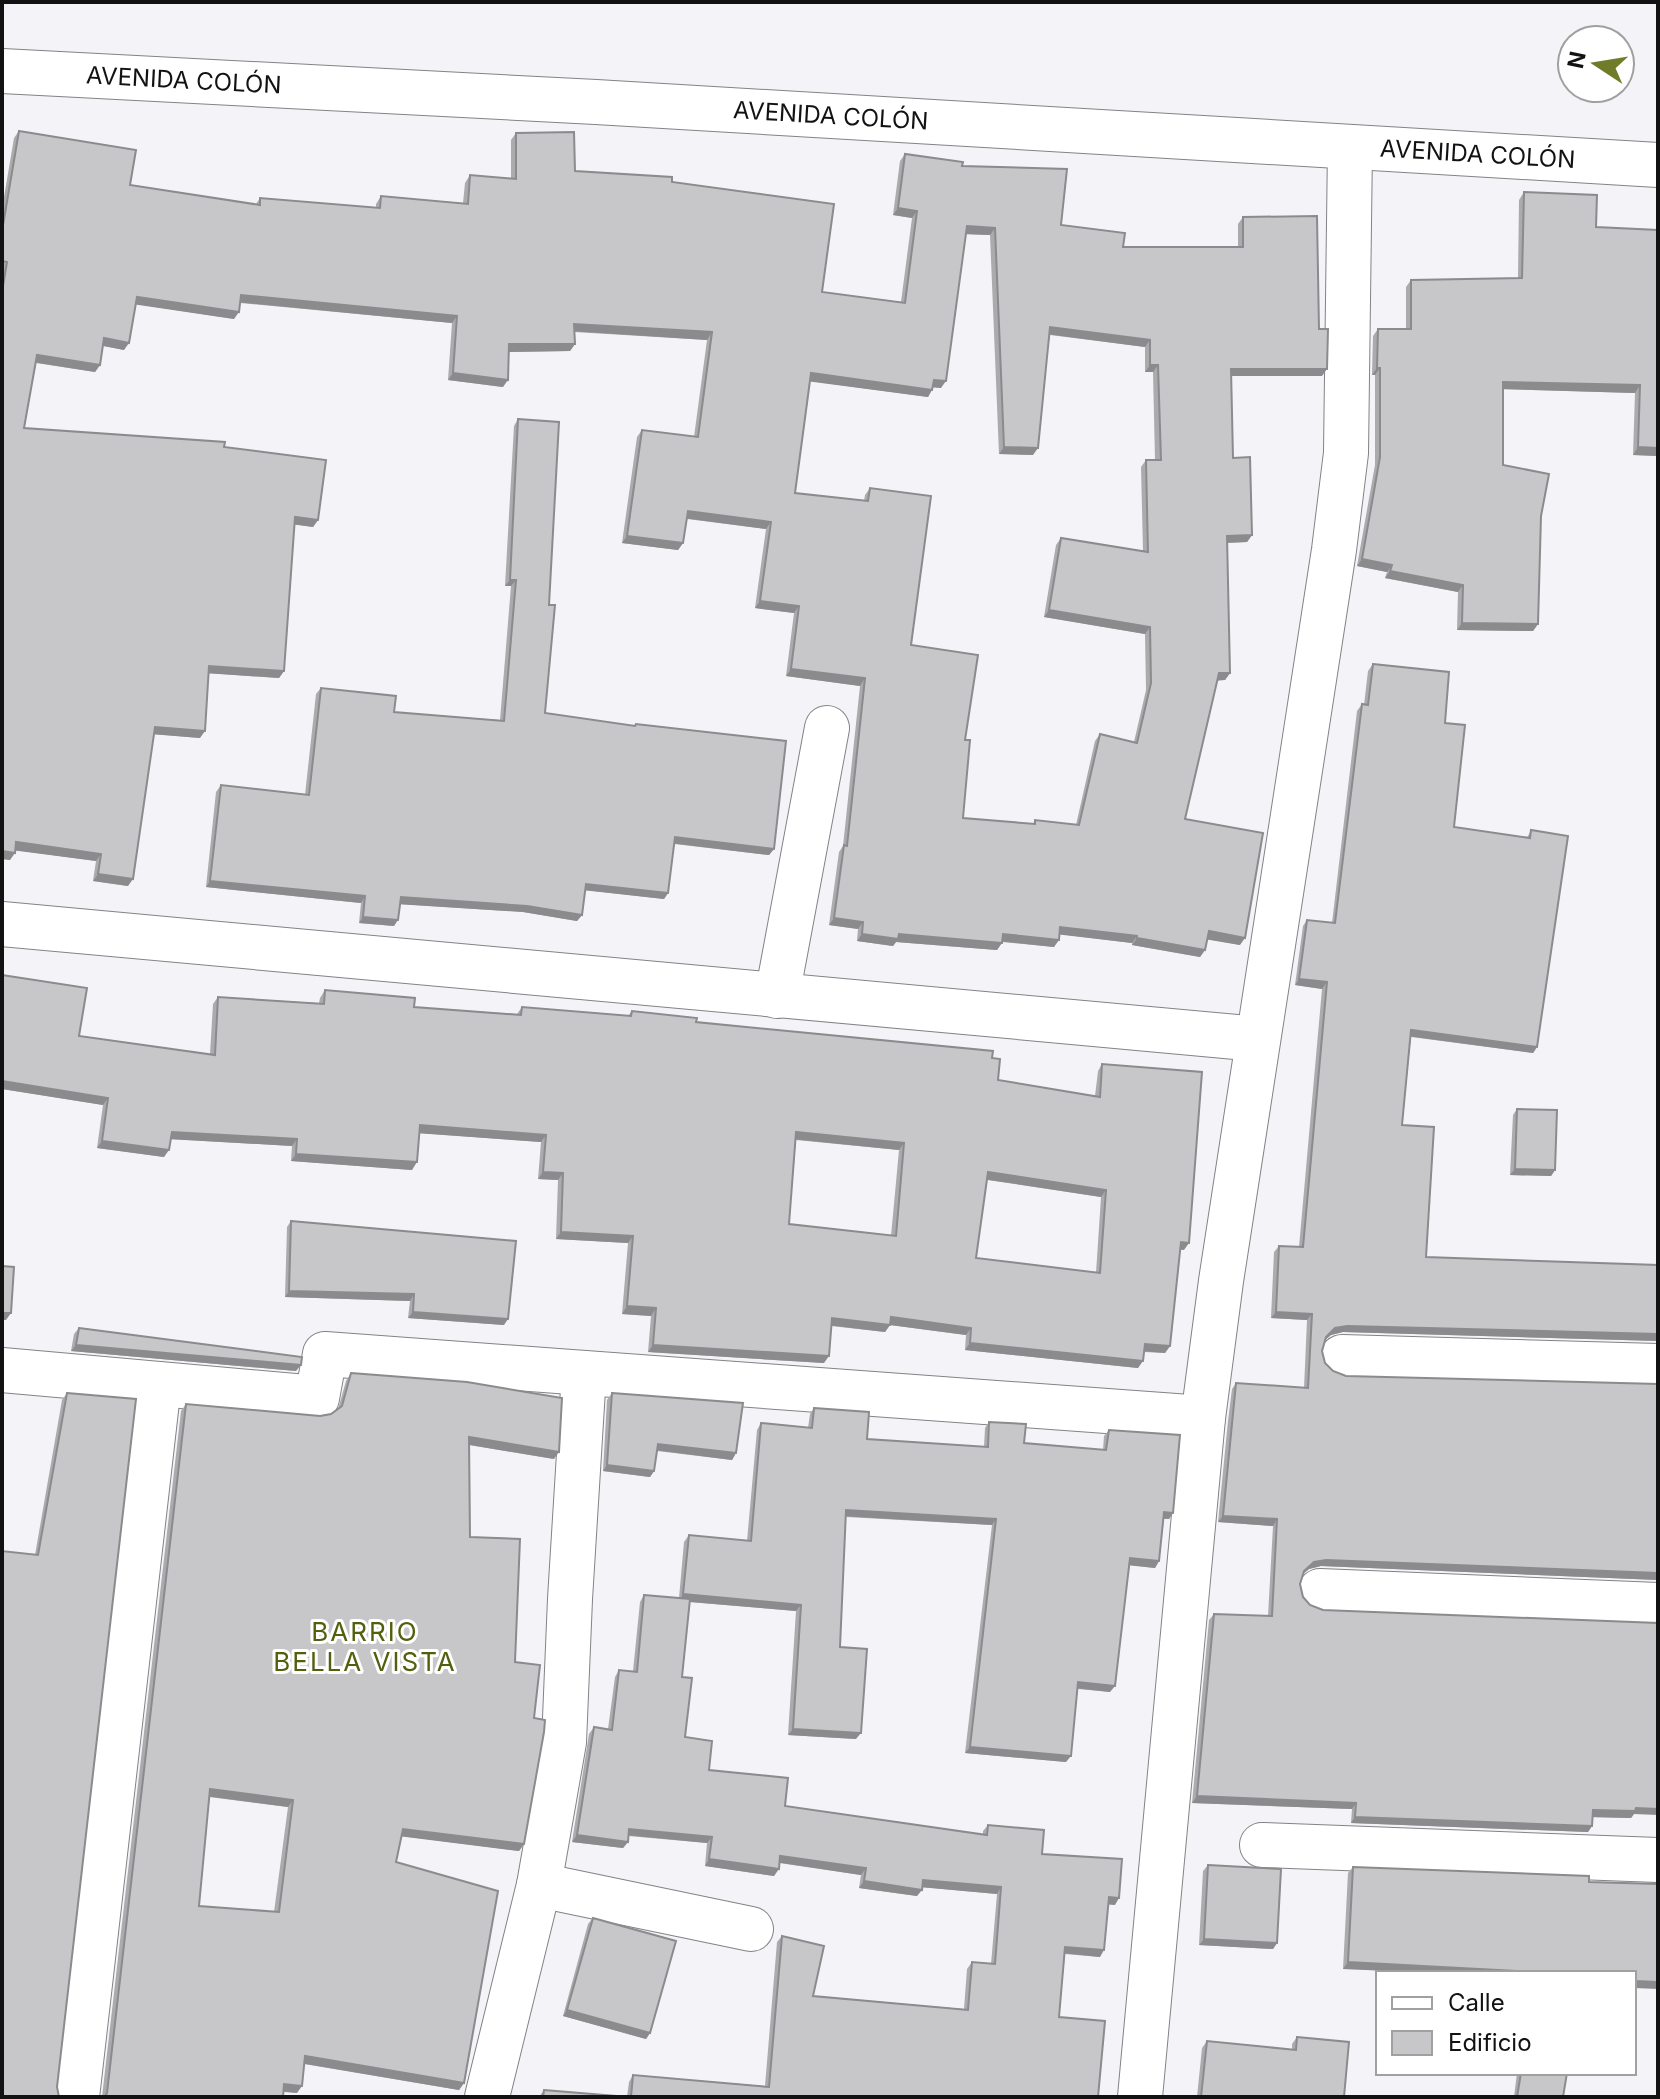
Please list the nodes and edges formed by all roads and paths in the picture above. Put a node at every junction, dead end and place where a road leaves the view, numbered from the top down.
1 (2, 71) edge
2 (1350, 147) junction
3 (1658, 165) edge
4 (827, 728) dead end
5 (2, 924) edge
6 (777, 996) junction
7 (1258, 1039) junction
8 (1342, 1357) dead end
9 (1658, 1366) edge
10 (2, 1370) edge
11 (584, 1373) junction
12 (159, 1384) junction
13 (1203, 1418) junction
14 (1320, 1591) dead end
15 (1658, 1605) edge
16 (1262, 1845) dead end
17 (1658, 1860) edge
18 (539, 1885) junction
19 (751, 1929) dead end
20 (77, 2097) edge
21 (487, 2097) edge
22 (1140, 2097) edge

1 - 2 street, AVENIDA COLÓN
2 - 3 street, AVENIDA COLÓN
2 - 7 street
4 - 6 street
5 - 6 street
6 - 7 street
7 - 13 street
8 - 9 street
10 - 12 street
11 - 12 street
11 - 13 street
11 - 18 street
12 - 20 street
13 - 22 street
14 - 15 street
16 - 17 street
18 - 19 street
18 - 21 street

